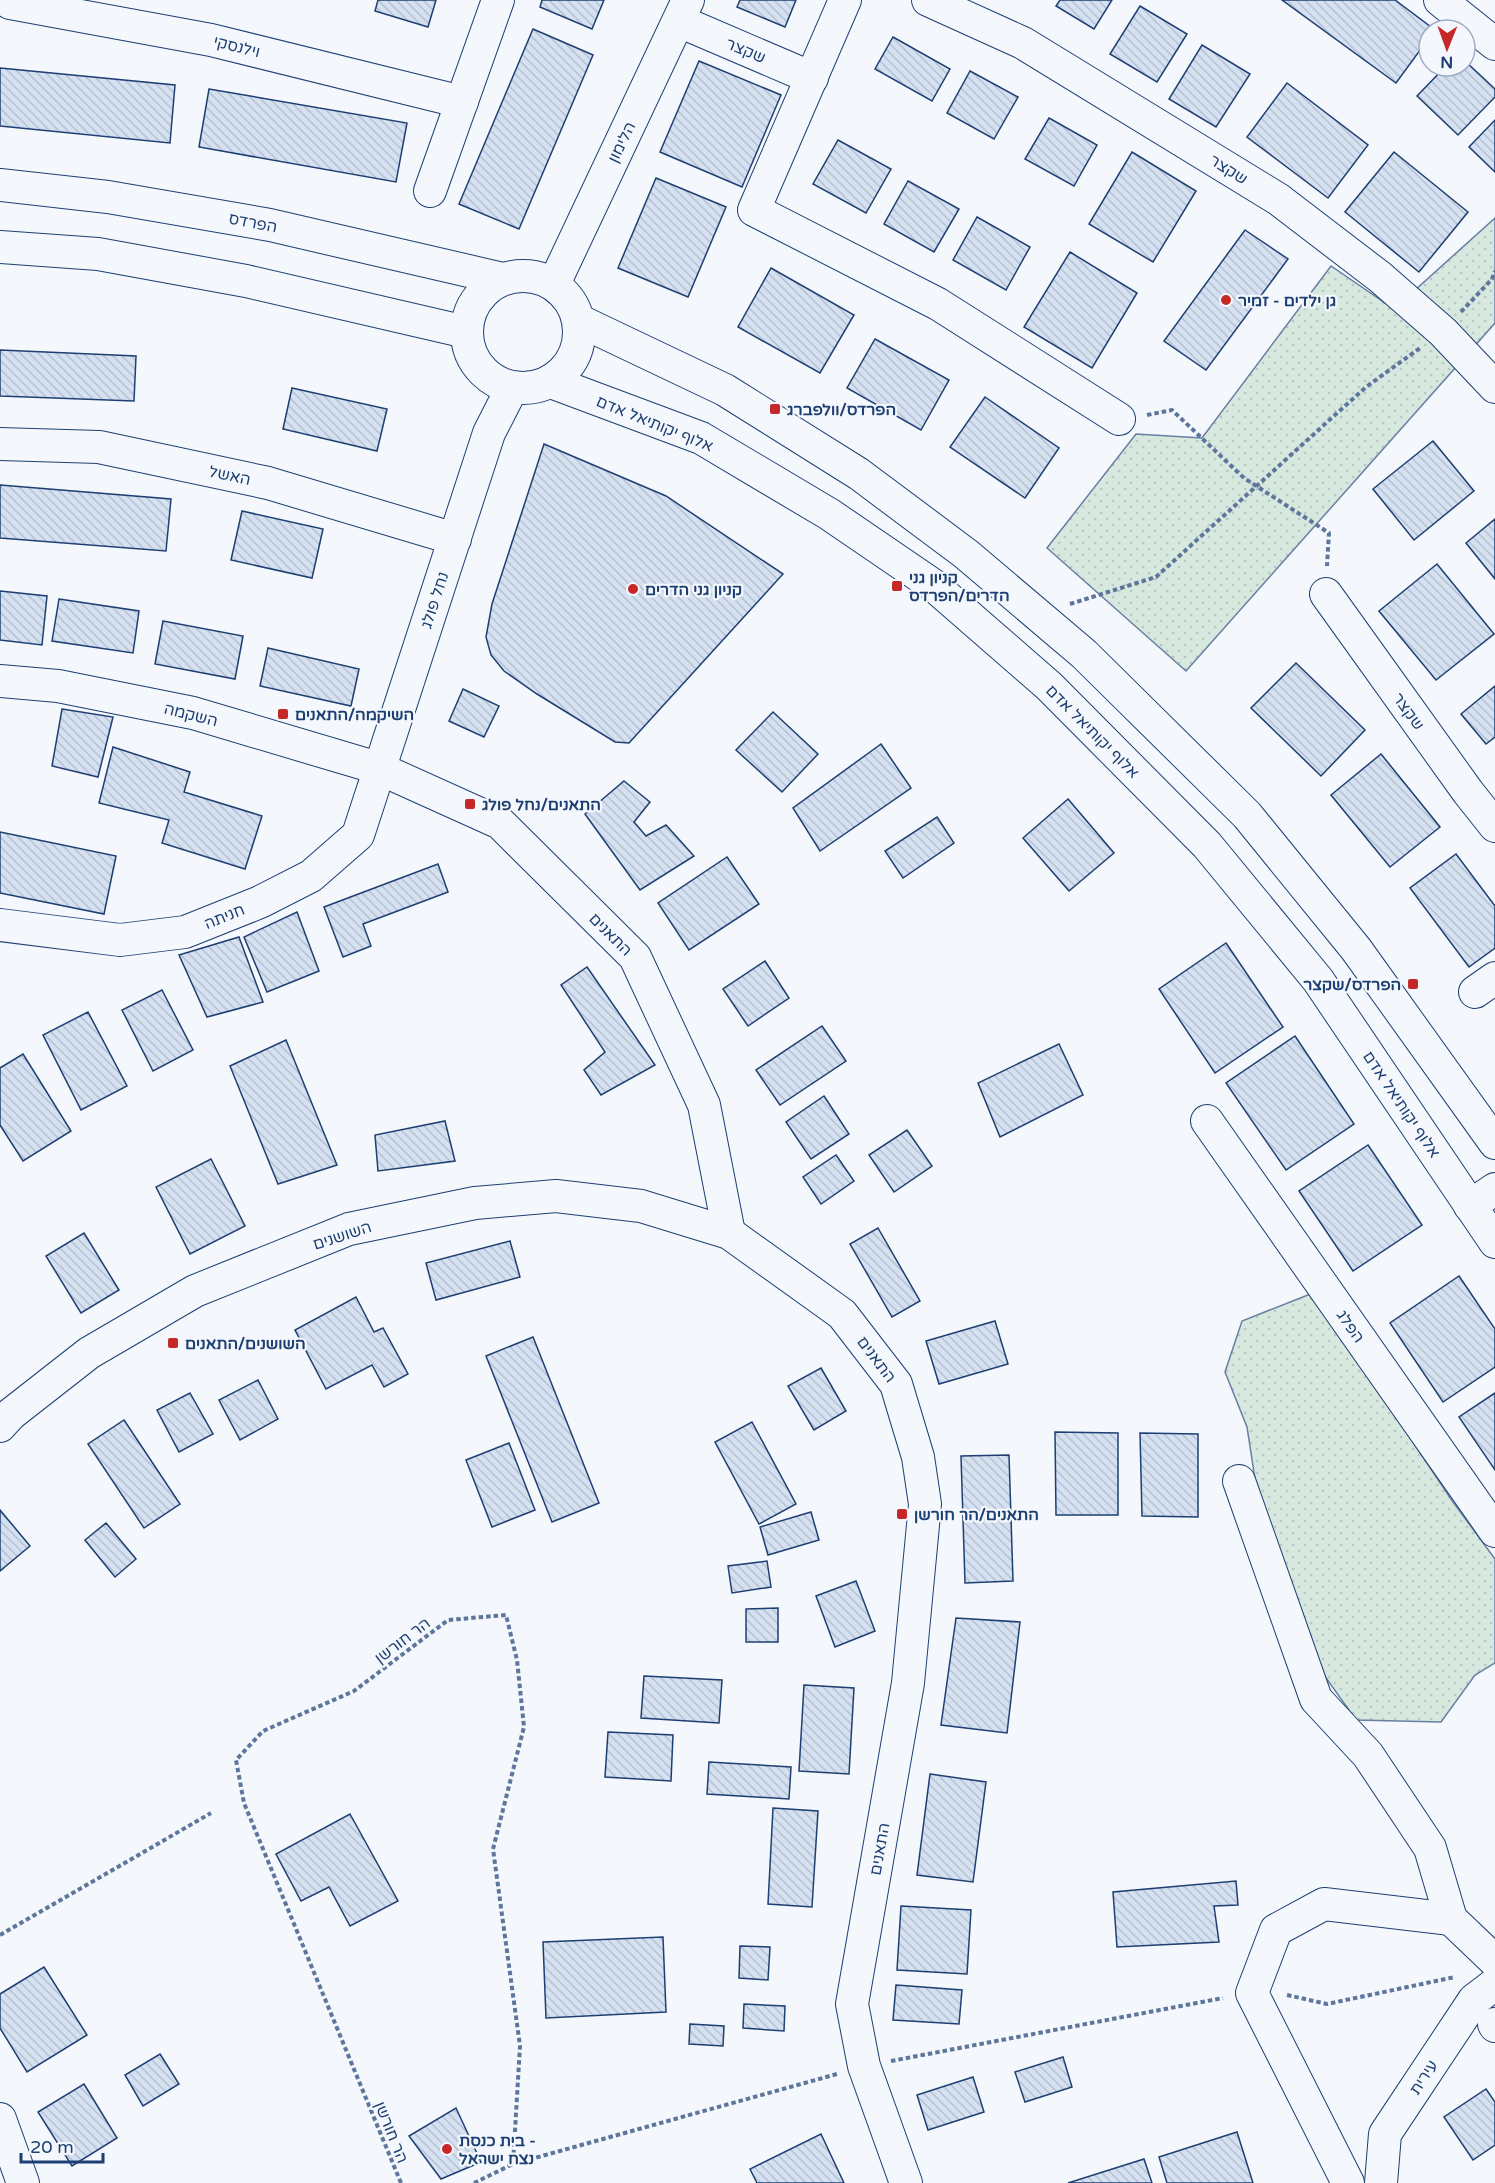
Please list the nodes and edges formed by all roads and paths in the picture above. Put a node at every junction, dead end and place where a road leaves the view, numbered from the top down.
1 (498, 0) edge
2 (845, 0) edge
3 (928, 0) edge
4 (1440, 0) edge
5 (10, 3) dead end
6 (683, 11) edge
7 (1495, 44) edge
8 (812, 78) junction
9 (462, 102) junction
10 (0, 185) edge
11 (430, 191) dead end
12 (0, 247) edge
13 (1495, 271) edge
14 (503, 279) junction
15 (554, 284) junction
16 (580, 321) junction
17 (466, 332) junction
18 (1443, 332) junction
19 (478, 367) junction
20 (551, 382) junction
21 (1495, 387) edge
22 (512, 388) junction
23 (1119, 420) joint
24 (489, 433) junction
25 (0, 444) edge
26 (1258, 487) junction
27 (454, 539) junction
28 (1326, 594) joint
29 (1039, 614) junction
30 (0, 681) edge
31 (378, 768) junction
32 (1495, 826) edge
33 (0, 925) edge
34 (1207, 1121) dead end
35 (1495, 1143) edge
36 (1483, 1198) edge
37 (729, 1233) junction
38 (1495, 1242) edge
39 (0, 1426) edge
40 (1239, 1481) dead end
41 (1495, 1531) edge
42 (211, 1813) dead end
43 (1451, 1918) junction
44 (0, 1935) edge
45 (1495, 1961) edge
46 (1485, 1992) edge
47 (1252, 1993) junction
48 (864, 2066) junction
49 (0, 2119) edge
50 (513, 2164) junction
51 (23, 2183) edge
52 (400, 2183) edge
53 (474, 2183) edge
54 (906, 2183) edge
55 (1348, 2183) edge
56 (1381, 2183) edge

1 - 9 street
2 - 8 street
3 - 18 street, שקצר
4 - 7 street
5 - 9 street, וילנסקי
6 - 8 street, שקצר
6 - 15 street, הלימון
8 - 23 street
9 - 11 street
10 - 14 street, הפרדס
12 - 17 street
13 - 18 path
14 - 15 street
14 - 17 street
15 - 16 street
16 - 20 street
16 - 29 street
17 - 19 street
18 - 21 street, שקצר
18 - 26 path
19 - 22 street
19 - 24 street, נחל פולג
20 - 22 street
20 - 36 street, אלוף יקותיאל אדם
22 - 24 street, נחל פולג
23 - 26 path
24 - 27 street, נחל פולג
25 - 27 street, האשל
26 - 28 path
26 - 29 path
27 - 31 street, נחל פולג
28 - 32 street, שקצר
29 - 35 street
30 - 31 street, השקמה
31 - 33 street, חניתה
31 - 37 street, התאנים
34 - 41 street, הפלג
36 - 38 street, אלוף יקותיאל אדם
37 - 39 street, השושנים
37 - 48 street, התאנים
40 - 43 street
42 - 44 path
43 - 45 street
43 - 47 street
46 - 47 path
46 - 56 street, עירית
47 - 48 path
47 - 55 street
48 - 50 path
48 - 54 street, התאנים
49 - 51 street
50 - 52 path, הר חורשן
50 - 53 path

